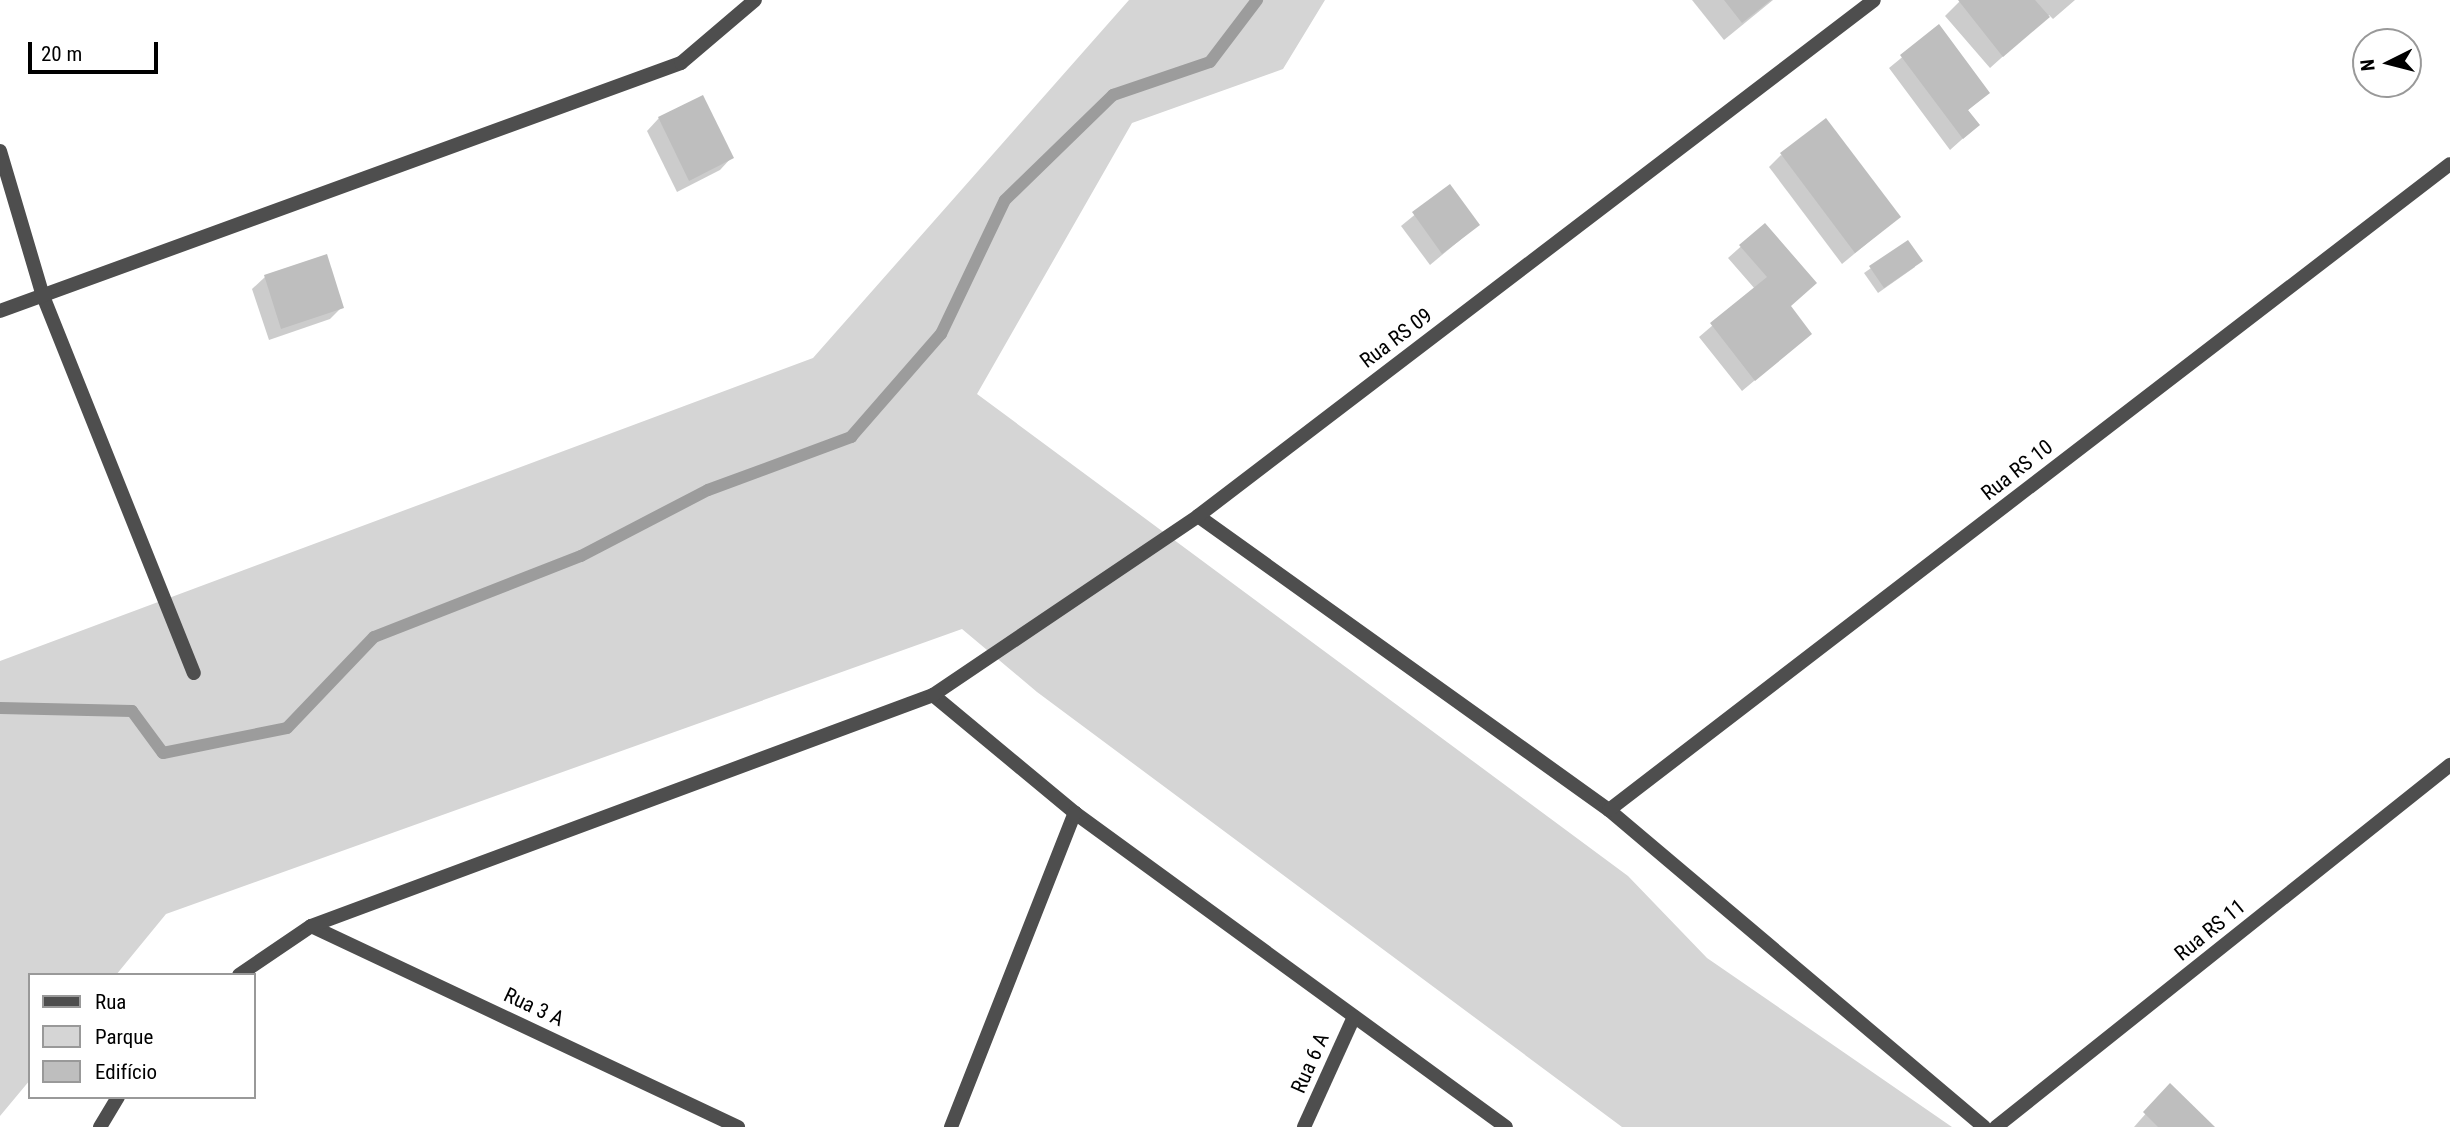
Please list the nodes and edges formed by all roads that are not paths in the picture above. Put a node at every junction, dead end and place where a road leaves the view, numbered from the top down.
1 (755, 0) edge
2 (1874, 0) edge
3 (0, 151) edge
4 (2450, 164) edge
5 (43, 296) junction
6 (0, 311) edge
7 (1198, 516) junction
8 (194, 673) dead end
9 (933, 695) junction
10 (2450, 765) edge
11 (1609, 810) junction
12 (1075, 813) junction
13 (311, 926) junction
14 (242, 973) edge
15 (1354, 1017) junction
16 (117, 1099) edge
17 (100, 1127) edge
18 (738, 1127) edge
19 (951, 1127) edge
20 (1304, 1127) edge
21 (1506, 1127) edge
22 (1984, 1127) edge
23 (1996, 1127) edge

1 - 5 street
2 - 7 street, Rua RS 09
3 - 5 street
4 - 11 street, Rua RS 10
5 - 6 street
5 - 8 street
7 - 9 street, Rua RS 09
7 - 11 street
9 - 12 street
9 - 13 street, Rua RS 09
10 - 23 street, Rua RS 11
11 - 22 street
12 - 15 street
12 - 19 street
13 - 14 street, Rua RS 09
13 - 18 street, Rua 3 A
15 - 20 street, Rua 6 A
15 - 21 street
16 - 17 street

